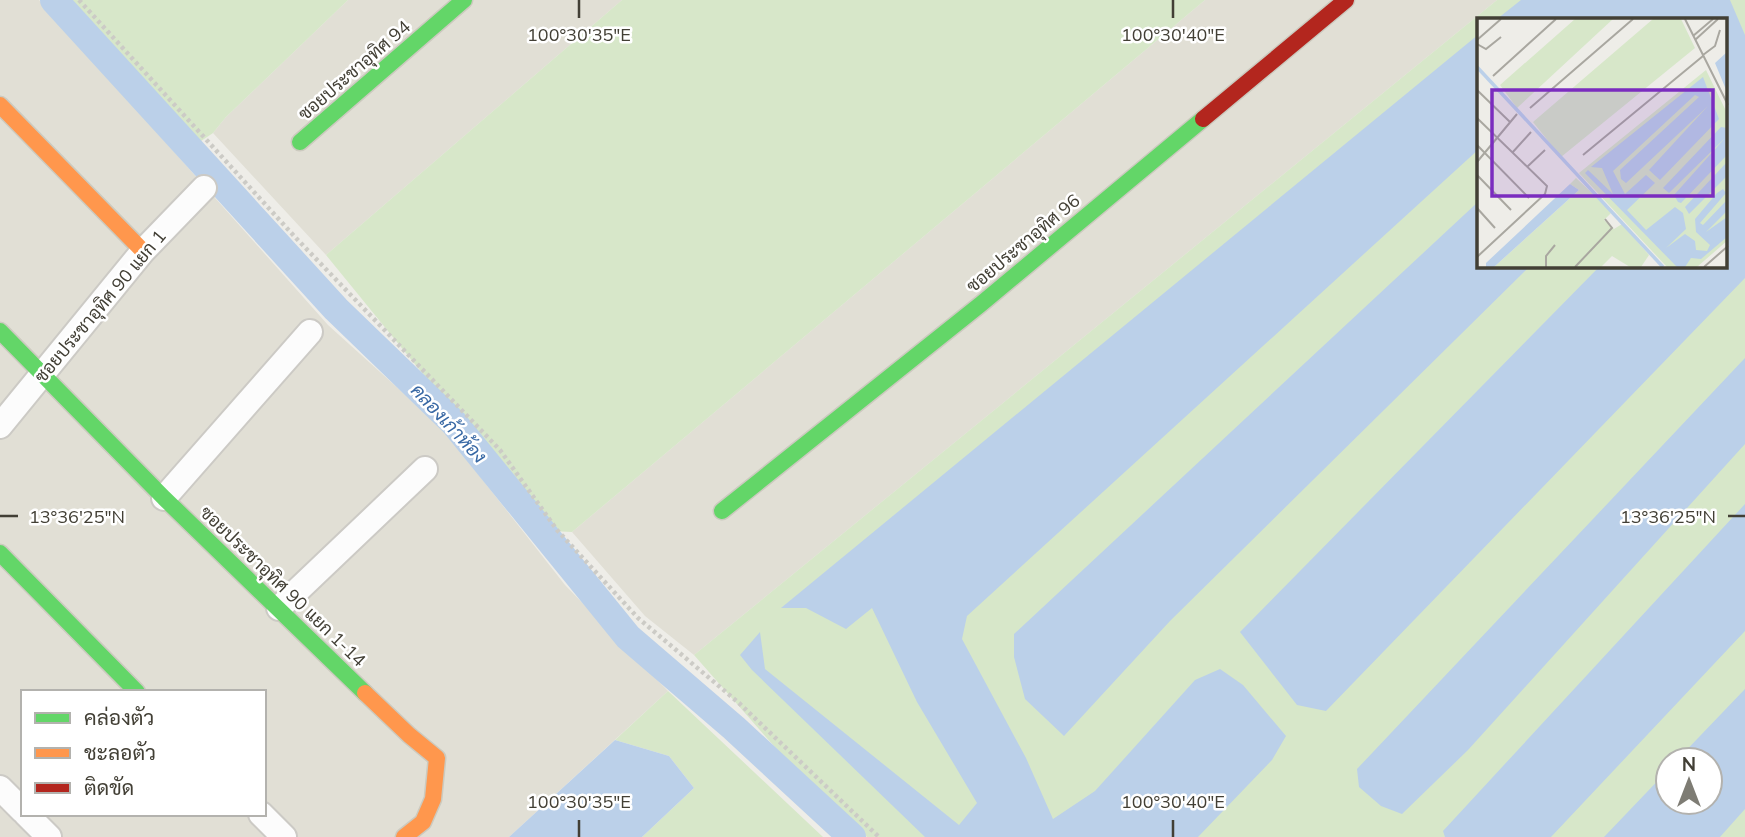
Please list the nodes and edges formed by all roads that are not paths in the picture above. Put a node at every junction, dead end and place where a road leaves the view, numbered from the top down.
1 (464, 0) edge
2 (1346, 0) edge
3 (0, 105) edge
4 (300, 142) dead end
5 (204, 188) dead end
6 (143, 251) junction
7 (0, 331) edge
8 (310, 332) dead end
9 (43, 373) junction
10 (0, 426) edge
11 (425, 469) dead end
12 (164, 498) junction
13 (722, 511) dead end
14 (0, 553) edge
15 (279, 608) junction
16 (135, 690) edge
17 (0, 788) edge
18 (21, 810) edge
19 (27, 816) edge
20 (263, 816) edge
21 (49, 837) edge
22 (284, 837) edge
23 (404, 837) edge

1 - 4 street, ซอยประชาอุทิศ 94
2 - 13 street, ซอยประชาอุทิศ 96
3 - 6 street
5 - 6 street, ซอยประชาอุทิศ 90 แยก 1
6 - 9 street, ซอยประชาอุทิศ 90 แยก 1
7 - 9 street, ซอยประชาอุทิศ 90 แยก 1-14
8 - 12 street
9 - 10 street, ซอยประชาอุทิศ 90 แยก 1
9 - 12 street, ซอยประชาอุทิศ 90 แยก 1-14
11 - 15 street
12 - 15 street, ซอยประชาอุทิศ 90 แยก 1-14
14 - 16 street
15 - 23 street, ซอยประชาอุทิศ 90 แยก 1-14
17 - 18 street
19 - 21 street
20 - 22 street

